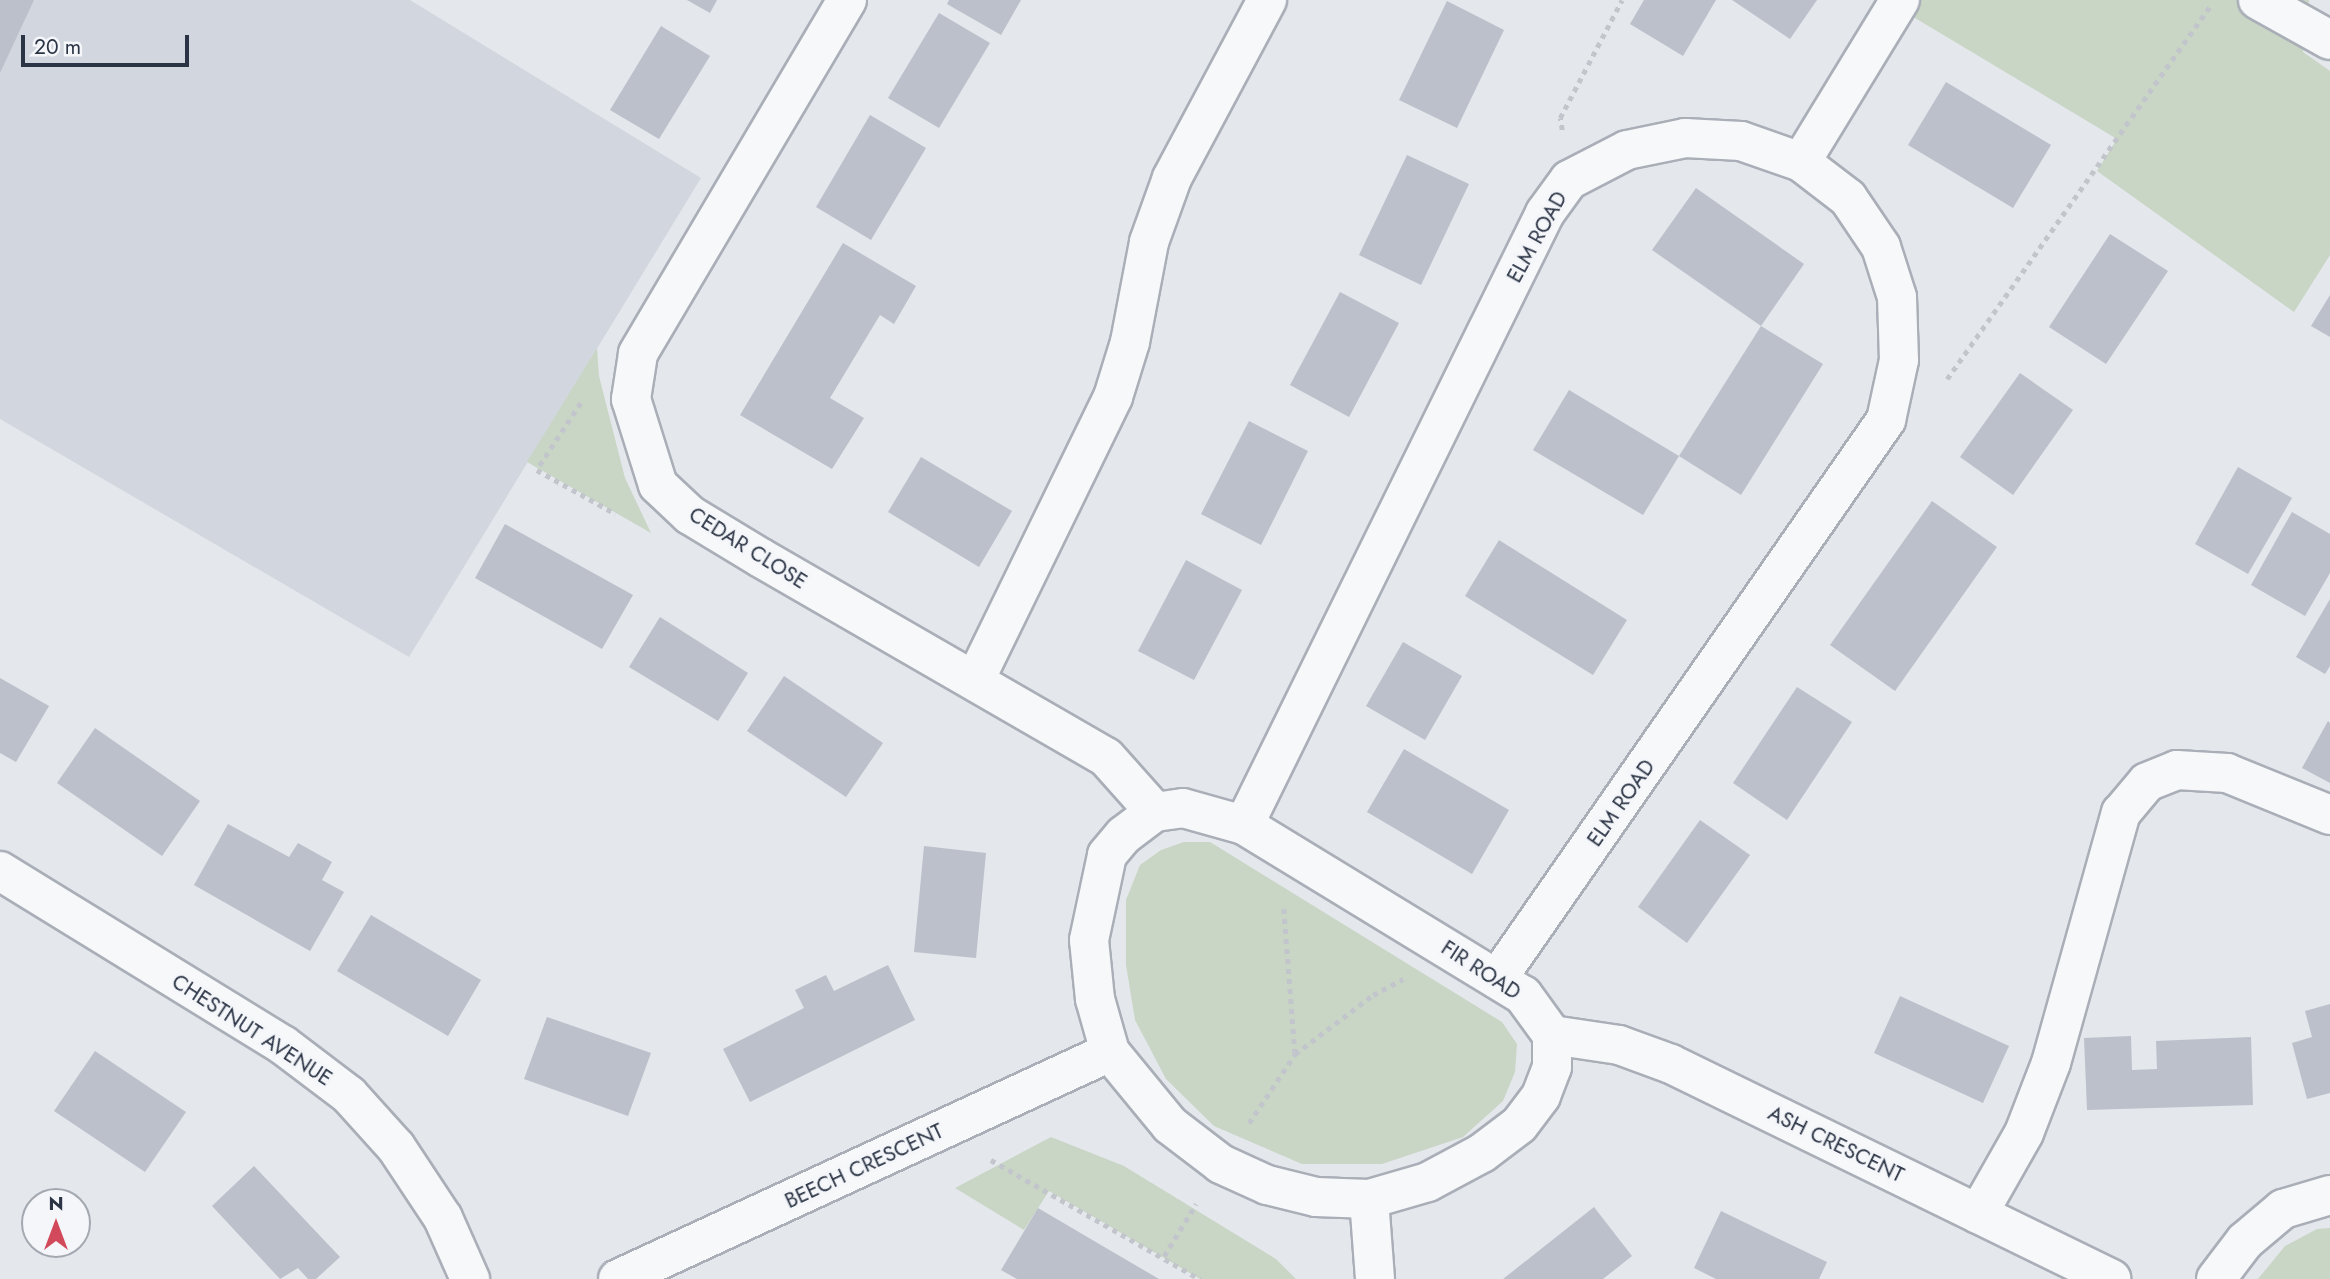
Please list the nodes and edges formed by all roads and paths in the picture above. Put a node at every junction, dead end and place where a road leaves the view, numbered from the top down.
1 (847, 0) edge
2 (1267, 0) edge
3 (1622, 0) edge
4 (1900, 0) edge
5 (2214, 0) edge
6 (2258, 0) edge
7 (2330, 40) edge
8 (1801, 162) junction
9 (1569, 180) junction
10 (1886, 421) junction
11 (975, 680) junction
12 (1155, 812) junction
13 (2330, 815) edge
14 (1244, 825) junction
15 (1279, 845) junction
16 (0, 871) edge
17 (1453, 952) junction
18 (1497, 979) junction
19 (1552, 1035) junction
20 (1110, 1052) junction
21 (1295, 1054) junction
22 (938, 1132) junction
23 (1221, 1164) junction
24 (2330, 1195) edge
25 (1369, 1199) junction
26 (1978, 1214) junction
27 (1164, 1256) junction
28 (470, 1279) edge
29 (618, 1279) edge
30 (1200, 1279) edge
31 (1375, 1279) edge
32 (2111, 1279) edge
33 (2216, 1279) edge

1 - 11 street, CEDAR CLOSE
2 - 11 street
3 - 9 path
4 - 8 street
5 - 10 path
6 - 7 street
8 - 9 street, ELM ROAD
8 - 10 street, ELM ROAD
9 - 14 street, ELM ROAD
10 - 18 street, ELM ROAD
11 - 12 street, CEDAR CLOSE
12 - 14 street, FIR ROAD
12 - 20 street
13 - 26 street
14 - 15 street, FIR ROAD
15 - 17 street, FIR ROAD
15 - 21 path
16 - 28 street, CHESTNUT AVENUE
17 - 18 street, FIR ROAD
17 - 21 path
18 - 19 street, FIR ROAD
19 - 25 street
19 - 26 street, ASH CRESCENT
20 - 22 street, BEECH CRESCENT
20 - 23 street
21 - 23 path
22 - 27 path
22 - 29 street, BEECH CRESCENT
23 - 25 street
23 - 27 path
24 - 33 street
25 - 31 street
26 - 32 street, ASH CRESCENT
27 - 30 path

